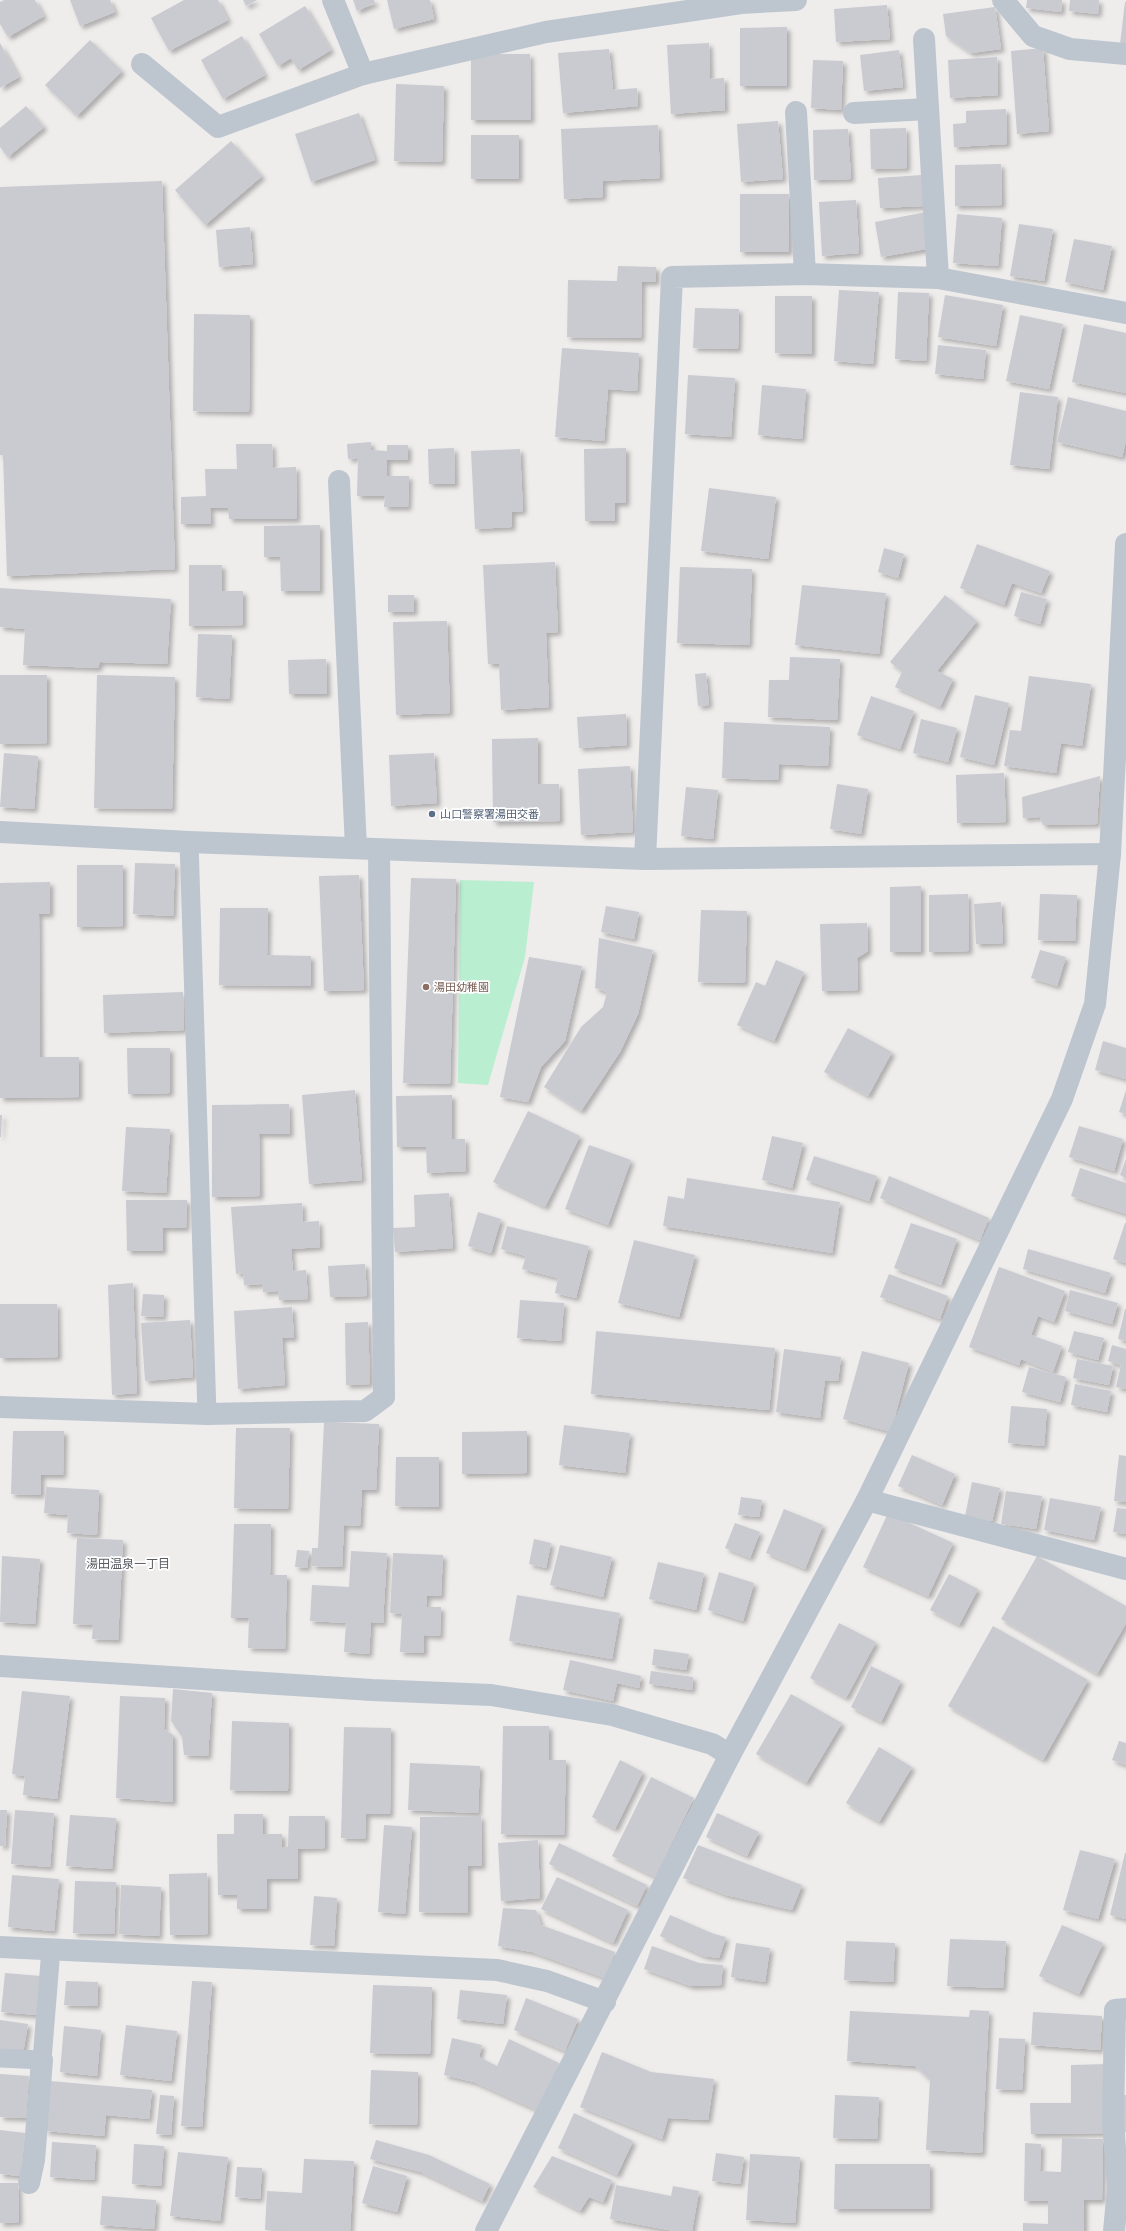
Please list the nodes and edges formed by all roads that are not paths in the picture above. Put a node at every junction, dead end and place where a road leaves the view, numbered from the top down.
1 (334, 0) edge
2 (796, 0) edge
3 (1003, 0) edge
4 (924, 39) dead end
5 (1126, 54) edge
6 (142, 64) dead end
7 (363, 74) junction
8 (928, 109) junction
9 (796, 112) dead end
10 (854, 113) dead end
11 (805, 274) junction
12 (938, 278) junction
13 (1126, 314) edge
14 (339, 481) dead end
15 (1126, 544) edge
16 (0, 832) edge
17 (190, 842) junction
18 (356, 848) junction
19 (379, 850) junction
20 (1110, 854) junction
21 (645, 859) junction
22 (0, 1407) edge
23 (207, 1414) junction
24 (867, 1500) junction
25 (1126, 1569) edge
26 (0, 1666) edge
27 (730, 1755) junction
28 (0, 1947) edge
29 (51, 1949) junction
30 (605, 2002) junction
31 (1126, 2009) edge
32 (0, 2058) edge
33 (42, 2060) junction
34 (29, 2183) dead end
35 (486, 2231) edge
36 (1114, 2231) edge

1 - 7 street
2 - 7 street
3 - 5 street
4 - 8 street
6 - 7 street
8 - 10 street
8 - 12 street
9 - 11 street
11 - 12 street
11 - 21 street
12 - 13 street
14 - 18 street
15 - 20 street
16 - 17 street
17 - 18 street
17 - 23 lane
18 - 19 street
19 - 21 street
19 - 23 street
20 - 21 street
20 - 24 street
22 - 23 street
24 - 25 street
24 - 27 street
26 - 27 street
27 - 30 street
28 - 29 street
29 - 30 street
29 - 33 lane
30 - 35 street
31 - 36 street
32 - 33 lane
33 - 34 street

